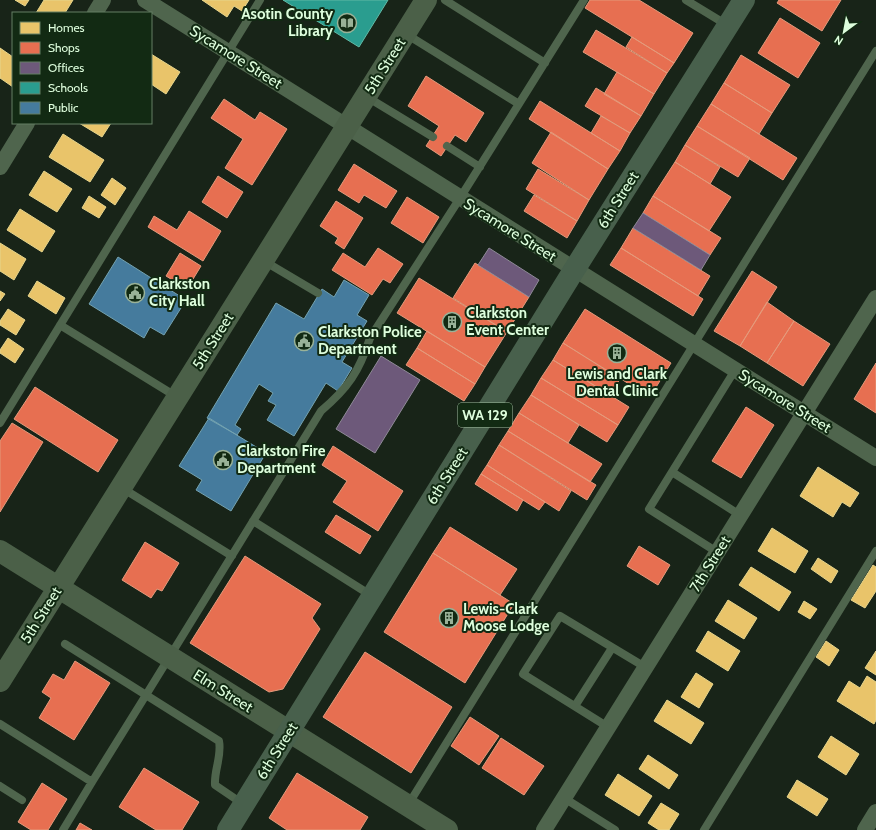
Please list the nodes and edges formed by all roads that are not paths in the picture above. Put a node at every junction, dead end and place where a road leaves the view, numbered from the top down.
1 (103, 0) edge
2 (145, 0) edge
3 (260, 0) edge
4 (426, 0) edge
5 (445, 0) edge
6 (584, 0) edge
7 (686, 0) edge
8 (744, 0) edge
9 (96, 12) edge
10 (728, 26) junction
11 (405, 33) junction
12 (876, 51) edge
13 (228, 52) junction
14 (545, 63) junction
15 (366, 96) junction
16 (519, 104) junction
17 (26, 124) edge
18 (347, 127) junction
19 (432, 136) dead end
20 (448, 146) dead end
21 (0, 167) edge
22 (480, 167) junction
23 (460, 198) junction
24 (263, 261) junction
25 (574, 270) junction
26 (318, 294) dead end
27 (876, 298) edge
28 (60, 326) junction
29 (694, 344) junction
30 (735, 370) junction
31 (178, 398) junction
32 (804, 413) junction
33 (0, 423) edge
34 (876, 458) edge
35 (672, 472) junction
36 (121, 488) junction
37 (740, 515) junction
38 (253, 521) junction
39 (876, 551) edge
40 (717, 552) junction
41 (2, 556) edge
42 (232, 556) junction
43 (59, 587) junction
44 (373, 597) junction
45 (65, 644) dead end
46 (612, 648) junction
47 (170, 657) junction
48 (645, 668) junction
49 (0, 681) edge
50 (146, 695) junction
51 (575, 706) junction
52 (0, 724) edge
53 (608, 727) junction
54 (289, 732) junction
55 (92, 782) junction
56 (0, 786) edge
57 (564, 798) junction
58 (22, 800) dead end
59 (244, 804) junction
60 (408, 806) junction
61 (876, 812) edge
62 (63, 830) edge
63 (228, 830) edge
64 (447, 830) edge
65 (544, 830) edge
66 (615, 830) edge
67 (704, 830) edge
68 (865, 830) edge

1 - 9 street
2 - 13 street, Sycamore Street
3 - 13 lane
4 - 11 street, 5th Street
5 - 14 lane
6 - 14 lane
7 - 10 lane
8 - 10 main road, 6th Street / WA 129
10 - 25 main road, 6th Street / WA 129
11 - 15 street, 5th Street
11 - 16 lane
12 - 29 lane
13 - 18 street, Sycamore Street
13 - 28 lane
14 - 16 lane
15 - 18 street, 5th Street
15 - 19 lane
16 - 22 lane
17 - 21 street
18 - 23 street, Sycamore Street
18 - 24 street, 5th Street
20 - 22 lane
22 - 23 lane
23 - 25 street, Sycamore Street
23 - 38 lane
24 - 26 lane
24 - 31 street, 5th Street
25 - 29 street, Sycamore Street
25 - 44 main road, 6th Street / WA 129
27 - 32 street, 7th Street
28 - 31 lane
28 - 33 lane
29 - 30 street, Sycamore Street
29 - 60 lane
30 - 32 street, Sycamore Street
30 - 35 lane
31 - 36 street, 5th Street
32 - 34 street, Sycamore Street
32 - 37 street, 7th Street
35 - 37 lane
35 - 40 lane
36 - 42 lane
36 - 43 street, 5th Street
37 - 40 street, 7th Street
38 - 42 lane
38 - 44 lane
39 - 67 lane
40 - 48 street, 7th Street
41 - 43 street, Elm Street
42 - 47 lane
43 - 47 street, Elm Street
43 - 49 street, 5th Street
44 - 54 main road, 6th Street / WA 129
45 - 50 lane
46 - 48 lane
46 - 51 lane
46 - 51 lane
47 - 50 lane
47 - 54 street, Elm Street
48 - 53 street, 7th Street
50 - 55 lane
50 - 59 lane
51 - 53 lane
52 - 55 lane
53 - 57 street, 7th Street
54 - 59 main road, 6th Street / WA 129
54 - 60 street, Elm Street
55 - 62 lane
56 - 58 lane
57 - 65 street, 7th Street
57 - 66 lane
59 - 63 main road, 6th Street / WA 129
60 - 64 street, Elm Street
61 - 68 street

